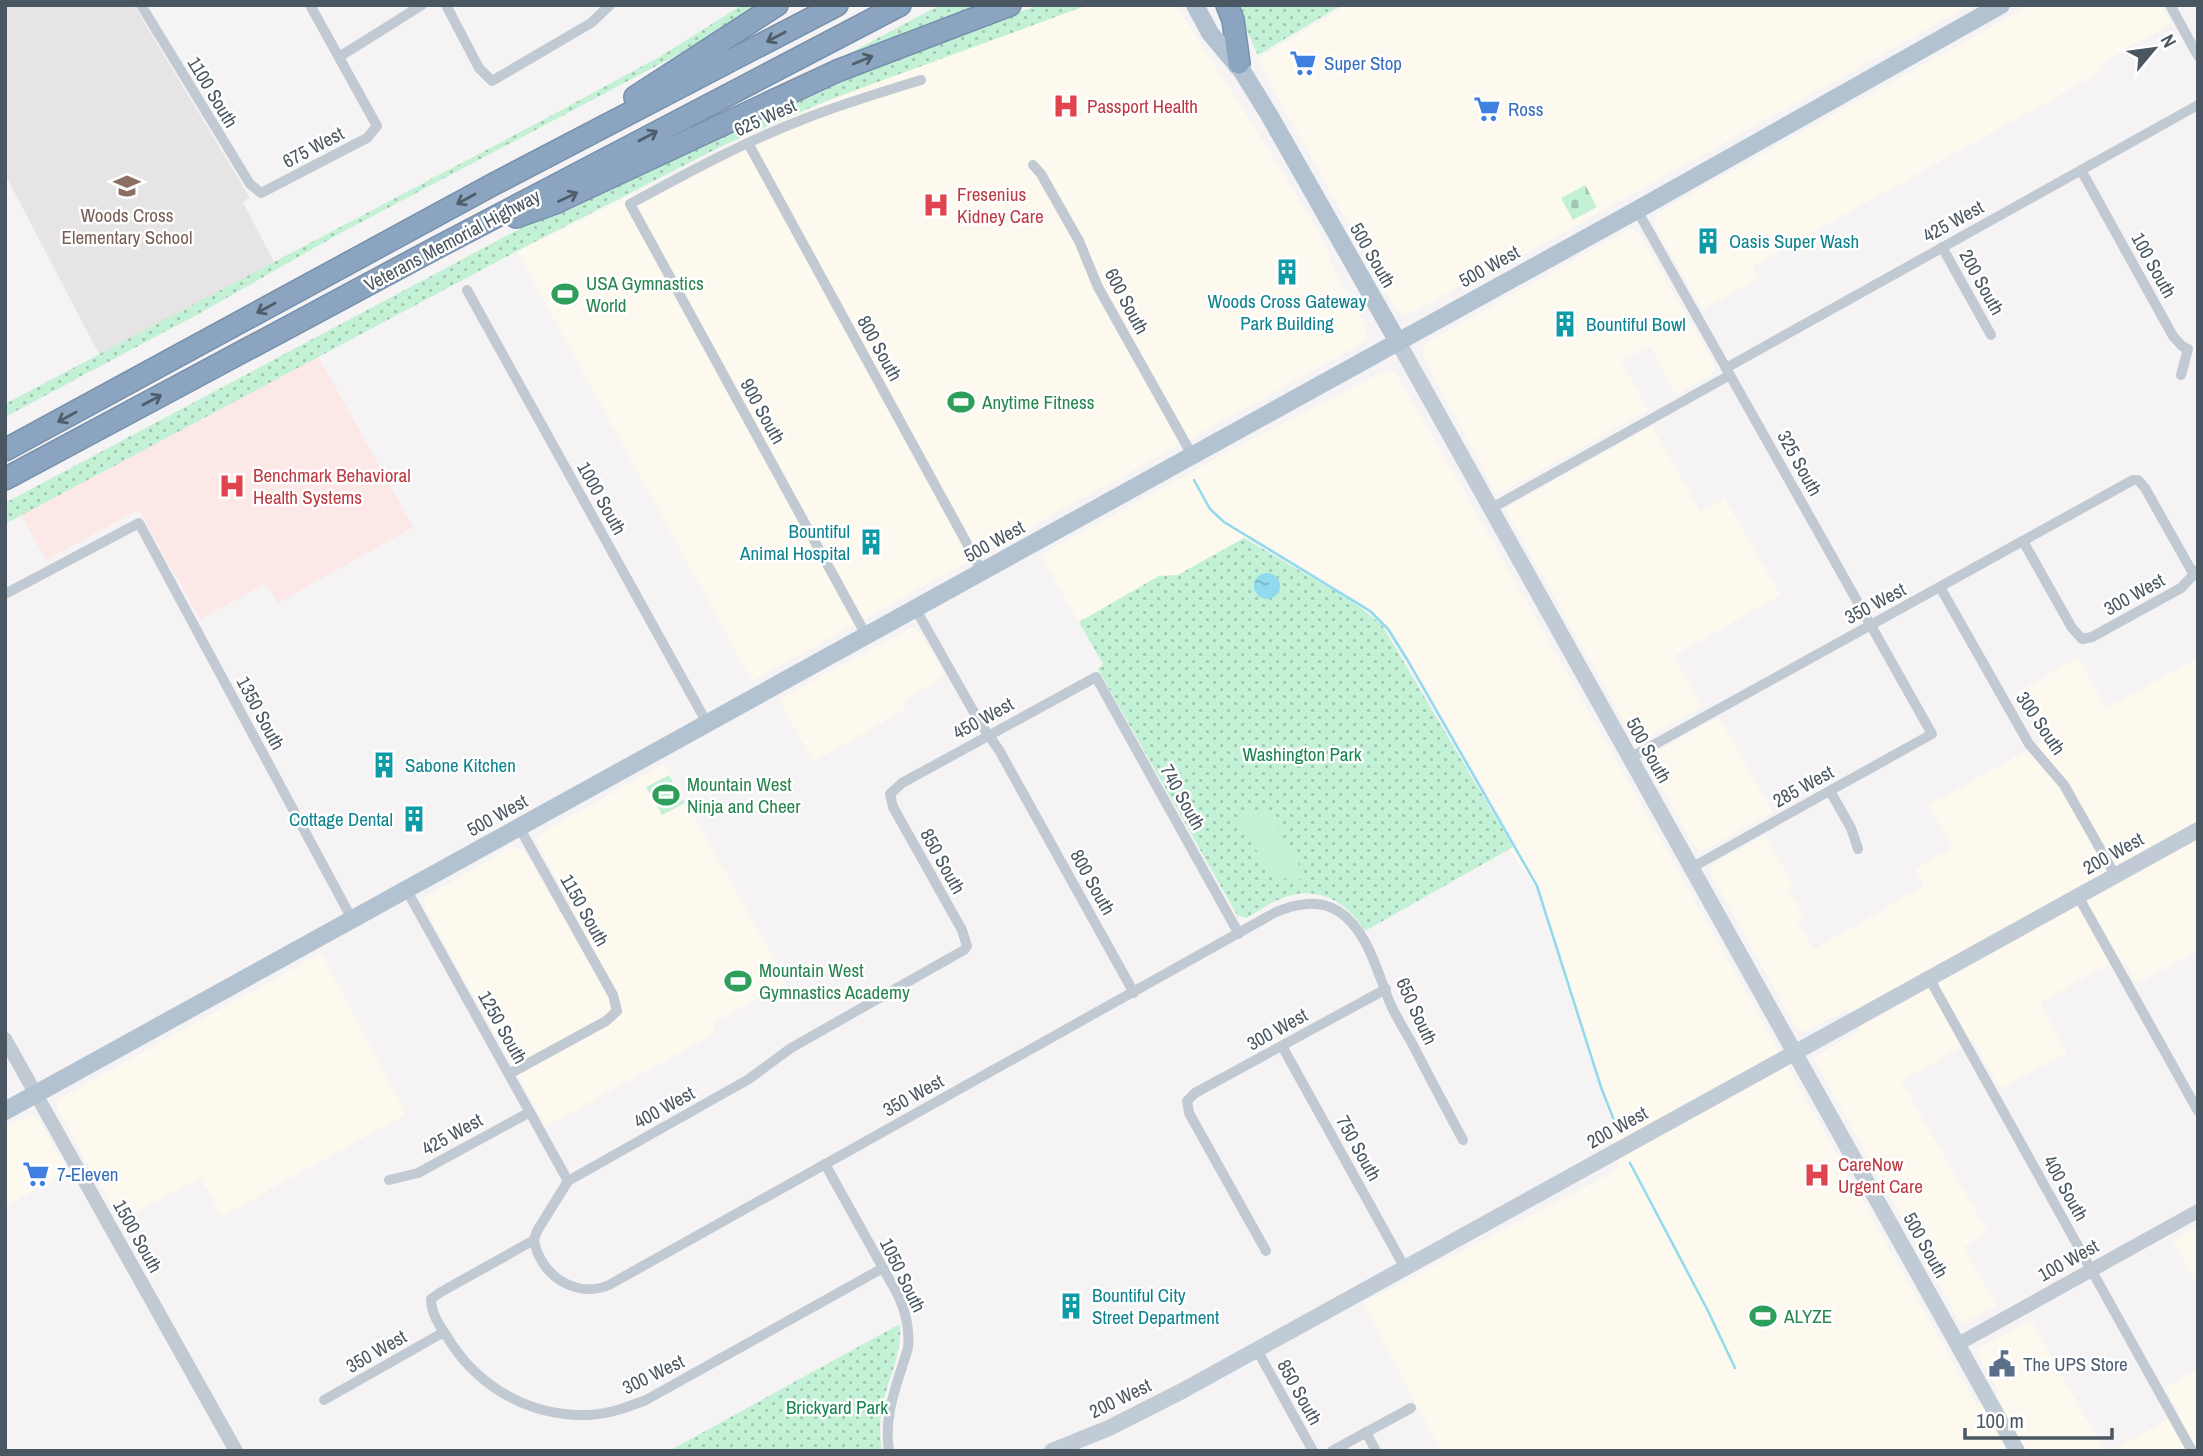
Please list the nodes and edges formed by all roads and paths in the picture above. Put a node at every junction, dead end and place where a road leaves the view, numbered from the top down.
1 (141, 5) edge
2 (310, 5) edge
3 (422, 5) edge
4 (446, 5) edge
5 (610, 5) edge
6 (777, 5) edge
7 (837, 5) edge
8 (900, 5) edge
9 (1010, 5) edge
10 (1195, 5) edge
11 (1217, 5) edge
12 (1227, 5) edge
13 (2001, 5) edge
14 (2170, 5) edge
15 (2198, 56) edge
16 (339, 57) junction
17 (1241, 67) junction
18 (921, 80) dead end
19 (2198, 105) edge
20 (748, 143) junction
21 (1032, 165) dead end
22 (2081, 170) junction
23 (492, 185) junction
24 (261, 192) joint
25 (630, 204) joint
26 (1637, 209) junction
27 (436, 247) junction
28 (1942, 247) junction
29 (467, 290) dead end
30 (1992, 335) dead end
31 (1398, 342) junction
32 (2193, 349) edge
33 (1728, 371) junction
34 (2181, 375) dead end
35 (5, 450) edge
36 (1192, 455) junction
37 (5, 479) edge
38 (1490, 509) junction
39 (2023, 541) junction
40 (982, 571) junction
41 (2196, 573) edge
42 (1940, 587) junction
43 (5, 594) edge
44 (915, 608) junction
45 (1871, 625) junction
46 (866, 635) junction
47 (1096, 677) joint
48 (707, 723) junction
49 (1932, 734) joint
50 (989, 735) junction
51 (1630, 758) junction
52 (1830, 791) junction
53 (890, 794) joint
54 (519, 827) junction
55 (2198, 830) edge
56 (1858, 849) dead end
57 (1691, 868) junction
58 (2115, 876) junction
59 (407, 889) junction
60 (2078, 896) junction
61 (1328, 907) joint
62 (352, 919) junction
63 (1239, 934) junction
64 (967, 946) joint
65 (1929, 978) junction
66 (1386, 989) junction
67 (1134, 993) junction
68 (5, 1039) edge
69 (1283, 1045) junction
70 (1794, 1053) junction
71 (509, 1074) junction
72 (36, 1094) junction
73 (5, 1111) edge
74 (2198, 1111) edge
75 (530, 1112) junction
76 (1463, 1140) dead end
77 (825, 1164) junction
78 (389, 1181) dead end
79 (568, 1181) junction
80 (2198, 1211) edge
81 (534, 1240) junction
82 (1266, 1251) dead end
83 (883, 1268) junction
84 (1405, 1268) junction
85 (2091, 1270) junction
86 (444, 1332) junction
87 (1958, 1344) junction
88 (1257, 1350) junction
89 (324, 1400) dead end
90 (1411, 1408) dead end
91 (1366, 1432) junction
92 (236, 1451) edge
93 (889, 1451) edge
94 (1052, 1451) edge
95 (1313, 1451) edge
96 (1332, 1451) edge
97 (1376, 1451) edge
98 (2017, 1451) edge
99 (2192, 1451) edge

1 - 24 street, 1100 South
2 - 16 street
3 - 16 street
4 - 5 street
6 - 23 highway
7 -> 23 highway, Veterans Memorial Highway
27 -> 8 highway, Veterans Memorial Highway
27 -> 9 highway
10 - 17 main road, 500 South
11 - 17 main road, 500 South
12 - 17 highway
13 - 26 main road, 500 West
14 - 15 street
16 - 24 street, 675 West
17 - 31 main road, 500 South
18 - 20 street, 625 West
19 - 22 street, 425 West
20 - 25 street, 625 West
20 - 40 street, 800 South
21 - 36 street, 600 South
22 - 28 street, 425 West
22 - 32 street, 100 South
23 -> 35 highway, Veterans Memorial Highway
25 - 46 street, 900 South
26 - 31 main road, 500 West
26 - 33 street, 325 South
37 -> 27 highway, Veterans Memorial Highway
28 - 30 street, 200 South
28 - 33 street, 425 West
29 - 48 street, 1000 South
31 - 36 main road, 500 West
31 - 38 main road, 500 South
32 - 34 street, 100 South
33 - 38 street, 425 West
33 - 45 street, 325 South
36 - 40 main road, 500 West
38 - 51 main road, 500 South
39 - 41 street, 350 West
39 - 41 street, 300 West
39 - 42 street, 350 West
40 - 44 main road, 500 West
42 - 45 street, 350 West
42 - 58 street, 300 South
43 - 62 street, 1350 South
44 - 46 main road, 500 West
44 - 50 street, 800 South
45 - 49 street, 325 South
45 - 51 street, 350 West
46 - 48 main road, 500 West
47 - 50 street, 450 West
47 - 63 street, 740 South
48 - 54 main road, 500 West
49 - 52 street, 285 West
50 - 53 street, 450 West
50 - 67 street, 800 South
51 - 57 main road, 500 South
52 - 56 street
52 - 57 street, 285 West
53 - 64 street, 850 South
54 - 59 main road, 500 West
54 - 71 street, 1150 South
55 - 58 main road, 200 West
57 - 70 main road, 500 South
58 - 60 main road, 200 West
59 - 62 main road, 500 West
59 - 71 street, 1250 South
60 - 65 main road, 200 West
60 - 74 street
61 - 63 street, 350 West
61 - 66 street, 650 South
62 - 72 main road, 500 West
63 - 67 street, 350 West
64 - 79 street, 400 West
65 - 70 main road, 200 West
65 - 85 street, 400 South
66 - 69 street, 300 West
66 - 76 street, 650 South
67 - 77 street, 350 West
68 - 72 street, 1500 South
69 - 82 street, 300 West
69 - 84 street, 750 South
70 - 84 main road, 200 West
70 - 87 main road, 500 South
71 - 75 street, 1250 South
72 - 73 main road, 500 West
72 - 92 street, 1500 South
75 - 78 street, 425 West
75 - 79 street, 1250 South
77 - 81 street, 350 West
77 - 83 street, 1050 South
79 - 81 street, 400 West
80 - 85 street, 100 West
81 - 86 street
83 - 86 street, 300 West
83 - 93 street, 1050 South
84 - 88 main road, 200 West
85 - 87 street, 100 West
85 - 99 street, 400 South
86 - 89 street, 350 West
87 - 98 main road, 500 South
88 - 94 main road, 200 West
88 - 95 street, 850 South
90 - 91 street
91 - 96 street
91 - 97 street

